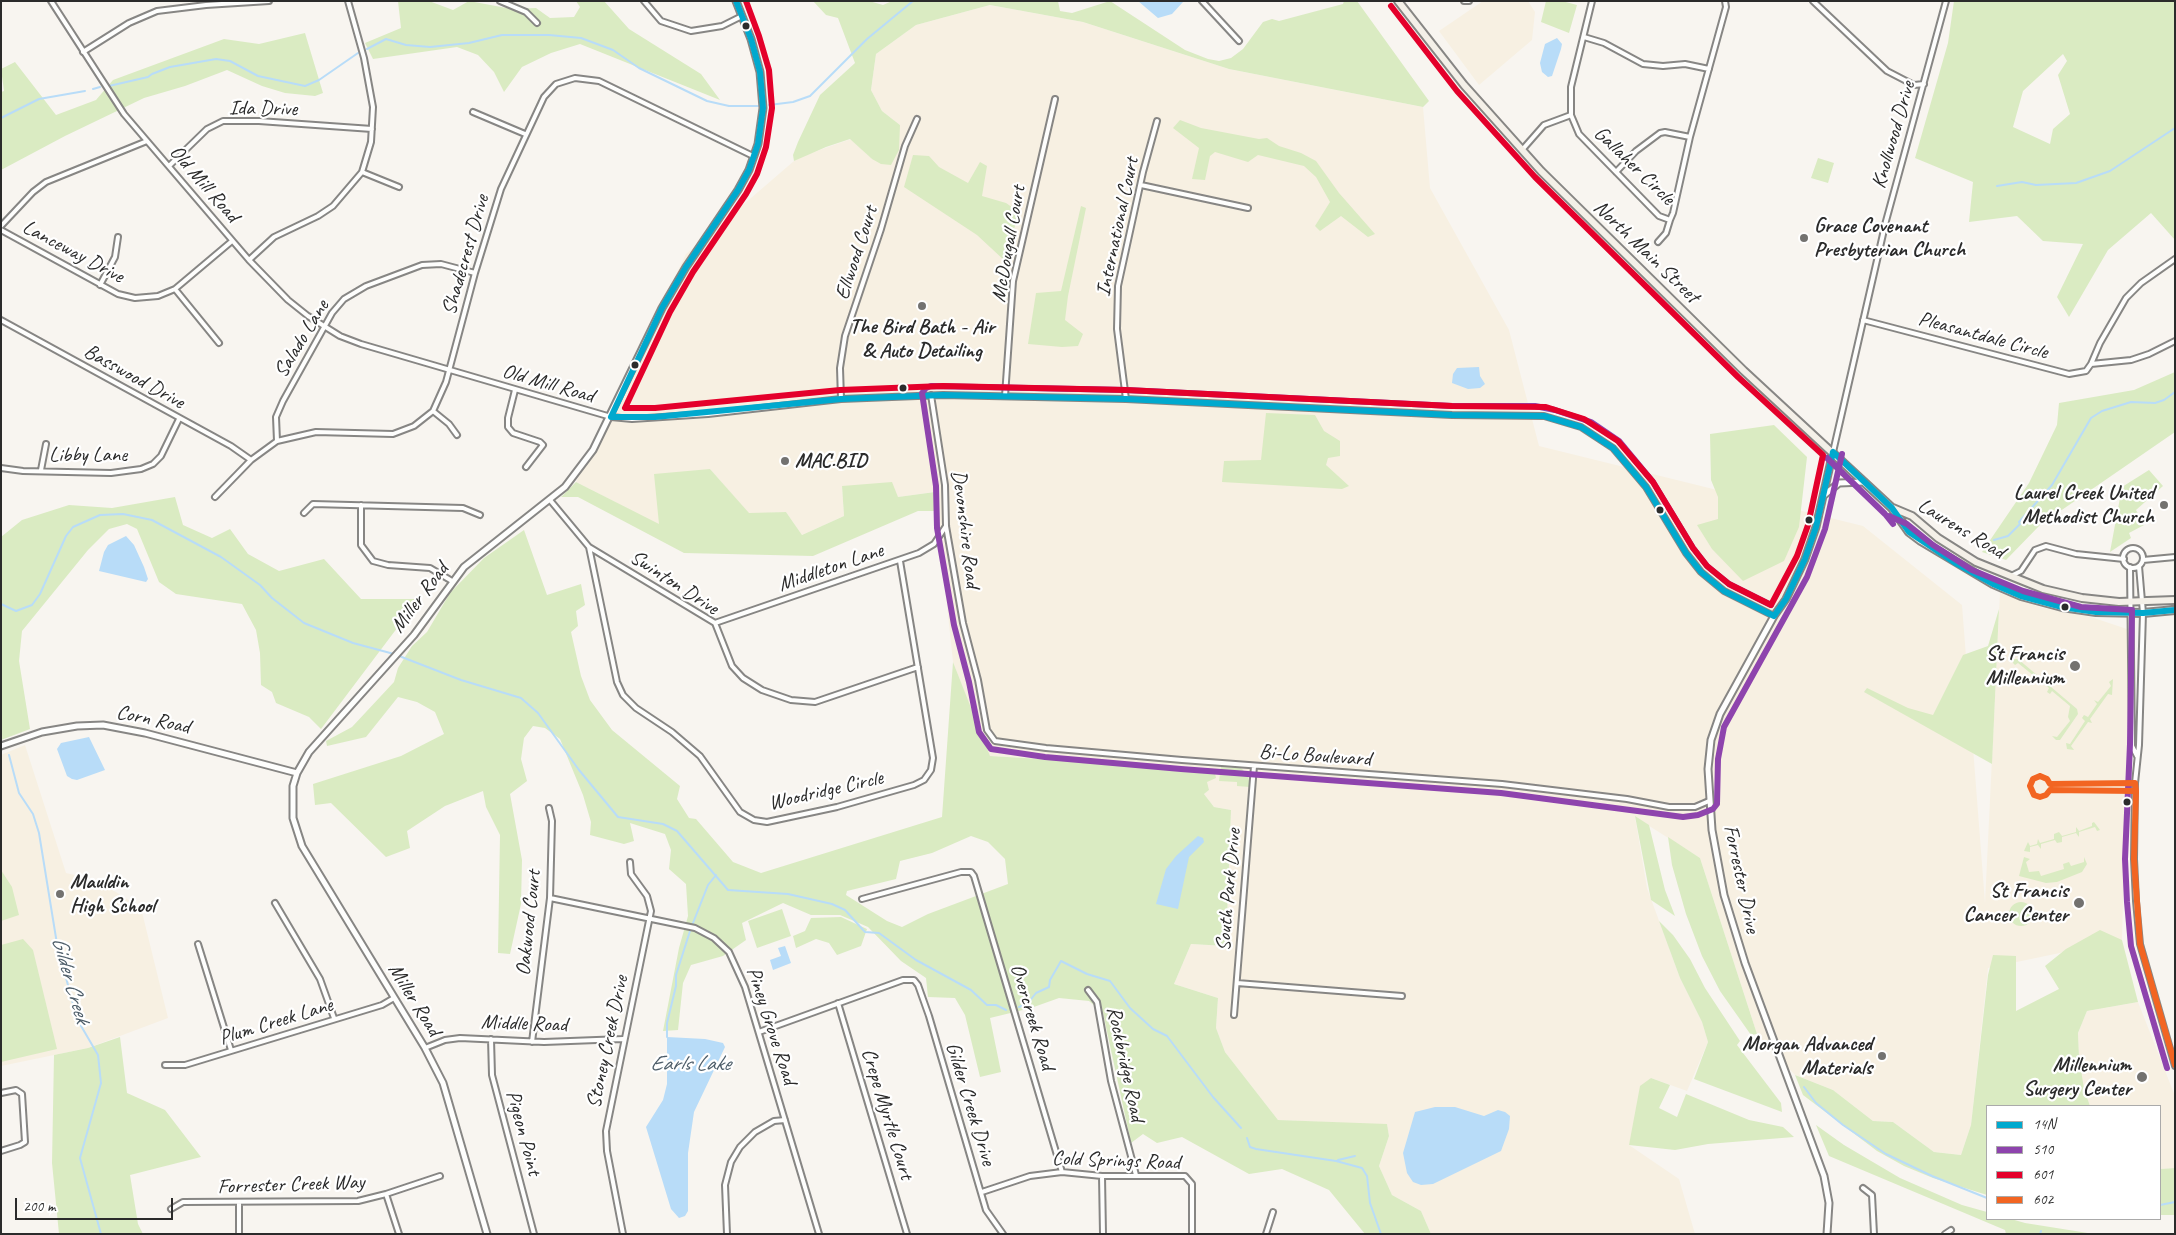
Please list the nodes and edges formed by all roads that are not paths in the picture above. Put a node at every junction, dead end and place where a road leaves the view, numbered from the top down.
1 (269, 1) edge
2 (348, 1) edge
3 (500, 1) edge
4 (644, 1) edge
5 (736, 1) edge
6 (1202, 1) edge
7 (1464, 1) edge
8 (1469, 1) edge
9 (1592, 1) edge
10 (1725, 1) edge
11 (1813, 1) edge
12 (1822, 1) edge
13 (1946, 1) edge
14 (53, 2) edge
15 (1399, 2) edge
16 (1818, 6) junction
17 (742, 16) junction
18 (537, 23) dead end
19 (1584, 37) junction
20 (1239, 41) dead end
21 (83, 52) junction
22 (1709, 69) junction
23 (1924, 84) junction
24 (1055, 99) dead end
25 (473, 112) dead end
26 (1570, 115) junction
27 (917, 119) dead end
28 (1157, 122) dead end
29 (372, 129) junction
30 (525, 134) junction
31 (1690, 137) junction
32 (147, 141) junction
33 (1522, 150) junction
34 (753, 156) junction
35 (168, 166) junction
36 (362, 172) junction
37 (1616, 172) junction
38 (1141, 185) junction
39 (399, 187) dead end
40 (1248, 208) dead end
41 (1670, 220) junction
42 (1, 226) edge
43 (1, 230) edge
44 (118, 237) dead end
45 (232, 241) junction
46 (1658, 242) dead end
47 (2175, 259) edge
48 (249, 260) junction
49 (475, 273) junction
50 (100, 285) junction
51 (175, 289) junction
52 (1, 320) edge
53 (1863, 320) junction
54 (325, 326) junction
55 (2175, 341) edge
56 (219, 343) dead end
57 (2091, 364) junction
58 (448, 372) junction
59 (515, 390) junction
60 (931, 395) junction
61 (1005, 396) junction
62 (842, 399) junction
63 (1126, 399) junction
64 (433, 411) junction
65 (611, 417) junction
66 (179, 420) junction
67 (457, 434) dead end
68 (278, 441) junction
69 (46, 444) dead end
70 (1833, 452) junction
71 (251, 460) junction
72 (526, 467) dead end
73 (1, 468) edge
74 (41, 470) junction
75 (1864, 482) junction
76 (1823, 496) junction
77 (215, 497) dead end
78 (550, 500) junction
79 (361, 505) junction
80 (1892, 508) junction
81 (304, 513) dead end
82 (480, 515) dead end
83 (946, 526) junction
84 (589, 547) junction
85 (2175, 556) edge
86 (2124, 559) junction
87 (900, 560) junction
88 (2143, 560) junction
89 (2139, 566) junction
90 (2130, 567) junction
91 (2021, 571) junction
92 (2010, 577) junction
93 (452, 581) junction
94 (2026, 583) junction
95 (2175, 600) edge
96 (2130, 602) junction
97 (2141, 602) junction
98 (2175, 610) edge
99 (2129, 613) junction
100 (2143, 613) junction
101 (1774, 616) junction
102 (715, 623) junction
103 (918, 667) junction
104 (974, 667) joint
105 (1, 746) edge
106 (2136, 756) junction
107 (1254, 766) junction
108 (297, 773) junction
109 (1709, 801) junction
110 (548, 808) dead end
111 (630, 862) dead end
112 (550, 898) junction
113 (862, 899) dead end
114 (275, 903) dead end
115 (650, 918) junction
116 (198, 944) dead end
117 (1237, 983) junction
118 (1088, 990) dead end
119 (1402, 996) dead end
120 (394, 998) junction
121 (838, 1003) junction
122 (1234, 1015) dead end
123 (334, 1018) junction
124 (759, 1032) junction
125 (491, 1039) junction
126 (623, 1039) junction
127 (532, 1042) junction
128 (425, 1048) junction
129 (231, 1050) junction
130 (165, 1065) dead end
131 (2175, 1066) edge
132 (1, 1093) edge
133 (784, 1120) junction
134 (1, 1151) edge
135 (1062, 1172) junction
136 (1136, 1175) junction
137 (440, 1176) dead end
138 (1102, 1176) junction
139 (1863, 1188) dead end
140 (982, 1192) junction
141 (386, 1194) junction
142 (239, 1202) junction
143 (171, 1209) dead end
144 (1273, 1212) dead end
145 (1951, 1230) dead end
146 (485, 1233) edge
147 (239, 1234) edge
148 (399, 1234) edge
149 (534, 1234) edge
150 (624, 1234) edge
151 (727, 1234) edge
152 (820, 1234) edge
153 (907, 1234) edge
154 (1004, 1234) edge
155 (1103, 1234) edge
156 (1192, 1234) edge
157 (1266, 1234) edge
158 (1828, 1234) edge
159 (1874, 1234) edge
160 (1944, 1234) edge

1 - 21 street
2 - 29 street
3 - 18 street
4 - 17 street
5 - 17 street, Miller Road
6 - 20 street
7 - 8 street
9 - 19 street, Gallaher Circle
10 - 22 street, Gallaher Circle
11 - 16 street
12 - 16 street
13 - 23 street, Knollwood Drive
14 - 21 street, Old Mill Road
15 - 33 main road, North Main Street
16 - 23 street
17 - 34 street, Miller Road
19 - 22 street
19 - 26 street, Gallaher Circle
21 - 32 street, Old Mill Road
22 - 31 street, Gallaher Circle
23 - 53 street, Knollwood Drive
24 - 61 street, McDougall Court
25 - 30 street
26 - 33 street
26 - 37 street, Gallaher Circle
27 - 62 street, Ellwood Court
28 - 38 street, International Court
29 - 35 street, Ida Drive
29 - 36 street
30 - 34 street, Shadecrest Drive
30 - 49 street, Shadecrest Drive
31 - 37 street
31 - 41 street, Gallaher Circle
32 - 35 street, Old Mill Road
32 - 42 street
33 - 70 main road, North Main Street
34 - 65 street, Miller Road
35 - 45 street, Old Mill Road
36 - 39 street
36 - 48 street
37 - 41 street, Gallaher Circle
38 - 40 street
38 - 63 street, International Court
41 - 46 street
43 - 50 street, Lanceway Drive
44 - 50 street
45 - 48 street, Old Mill Road
45 - 51 street, Lanceway Drive
47 - 57 street
48 - 54 street, Old Mill Road
49 - 54 street, Salado Lane
49 - 58 street, Shadecrest Drive
50 - 51 street, Lanceway Drive
51 - 56 street
52 - 66 street, Basswood Drive
53 - 57 street, Pleasantdale Circle
53 - 70 street, Knollwood Drive
54 - 58 street, Old Mill Road
54 - 68 street, Salado Lane
55 - 57 street, Pleasantdale Circle
58 - 59 street, Old Mill Road
58 - 64 street, Shadecrest Drive
59 - 65 street, Old Mill Road
59 - 72 street
60 - 61 street, Old Mill Road
60 - 62 street, Old Mill Road
60 - 83 street, Devonshire Road
61 - 63 street, Old Mill Road
62 - 65 street, Old Mill Road
63 - 101 street, Old Mill Road
64 - 67 street
64 - 68 street
65 - 78 street, Miller Road
66 - 71 street, Basswood Drive
66 - 74 street, Libby Lane
68 - 71 street
69 - 74 street
70 - 75 main road, North Main Street
70 - 76 street, Forrester Drive
71 - 77 street
73 - 74 street, Libby Lane
75 - 76 street
75 - 80 main road, North Main Street
76 - 101 street, Forrester Drive
78 - 84 street, Swinton Drive
78 - 93 street, Miller Road
79 - 81 street
79 - 82 street
79 - 93 street
80 - 92 main road, Laurens Road
80 - 99 main road, Laurens Road
83 - 87 street, Middleton Lane
83 - 104 street, Devonshire Road
84 - 102 street, Swinton Drive
84 - 103 street, Woodridge Circle
85 - 88 street
86 - 88 street
86 - 90 street
86 - 91 street
87 - 102 street, Middleton Lane
87 - 103 street, Woodridge Circle
88 - 89 street
89 - 90 street
89 - 97 street
90 - 96 street
91 - 92 street
91 - 94 street
92 - 94 main road, Laurens Road
93 - 108 street, Miller Road
94 - 96 main road, Laurens Road
95 - 97 main road, Laurens Road
96 - 97 main road, Laurens Road
96 - 99 street
97 - 100 street
98 - 100 main road, Laurens Road
99 - 100 main road, Laurens Road
99 - 106 street
100 - 106 street
101 - 109 street, Forrester Drive
102 - 103 street, Swinton Drive
104 - 107 street, Bi-Lo Boulevard
105 - 108 street, Corn Road
106 - 131 street
107 - 109 street, Bi-Lo Boulevard
107 - 117 street, South Park Drive
108 - 120 street, Miller Road
109 - 158 street, Forrester Drive
110 - 112 street, Oakwood Court
111 - 115 street, Stoney Creek Drive
112 - 115 street, Piney Grove Road
112 - 127 street, Oakwood Court
113 - 135 street, Overcreek Road
114 - 123 street
115 - 124 street, Piney Grove Road
115 - 126 street, Stoney Creek Drive
116 - 129 street
117 - 119 street
117 - 122 street, South Park Drive
118 - 136 street, Rockbridge Road
120 - 123 street, Plum Creek Lane
120 - 128 street, Miller Road
121 - 124 street
121 - 140 street, Gilder Creek Drive
121 - 153 street, Crepe Myrtle Court
123 - 129 street, Plum Creek Lane
124 - 133 street, Piney Grove Road
125 - 127 street, Middle Road
125 - 128 street, Middle Road
125 - 149 street, Pigeon Point
126 - 127 street, Middle Road
126 - 150 street, Stoney Creek Drive
128 - 146 street, Miller Road
129 - 130 street, Plum Creek Lane
132 - 134 street
133 - 151 street
133 - 152 street, Piney Grove Road
135 - 138 street, Cold Springs Road
135 - 140 street, Cold Springs Road
136 - 138 street, Cold Springs Road
136 - 156 street, Cold Springs Road
137 - 141 street, Forrester Creek Way
138 - 155 street
139 - 159 street
140 - 154 street, Gilder Creek Drive
141 - 142 street, Forrester Creek Way
141 - 148 street
142 - 143 street, Forrester Creek Way
142 - 147 street
144 - 157 street
145 - 160 street

